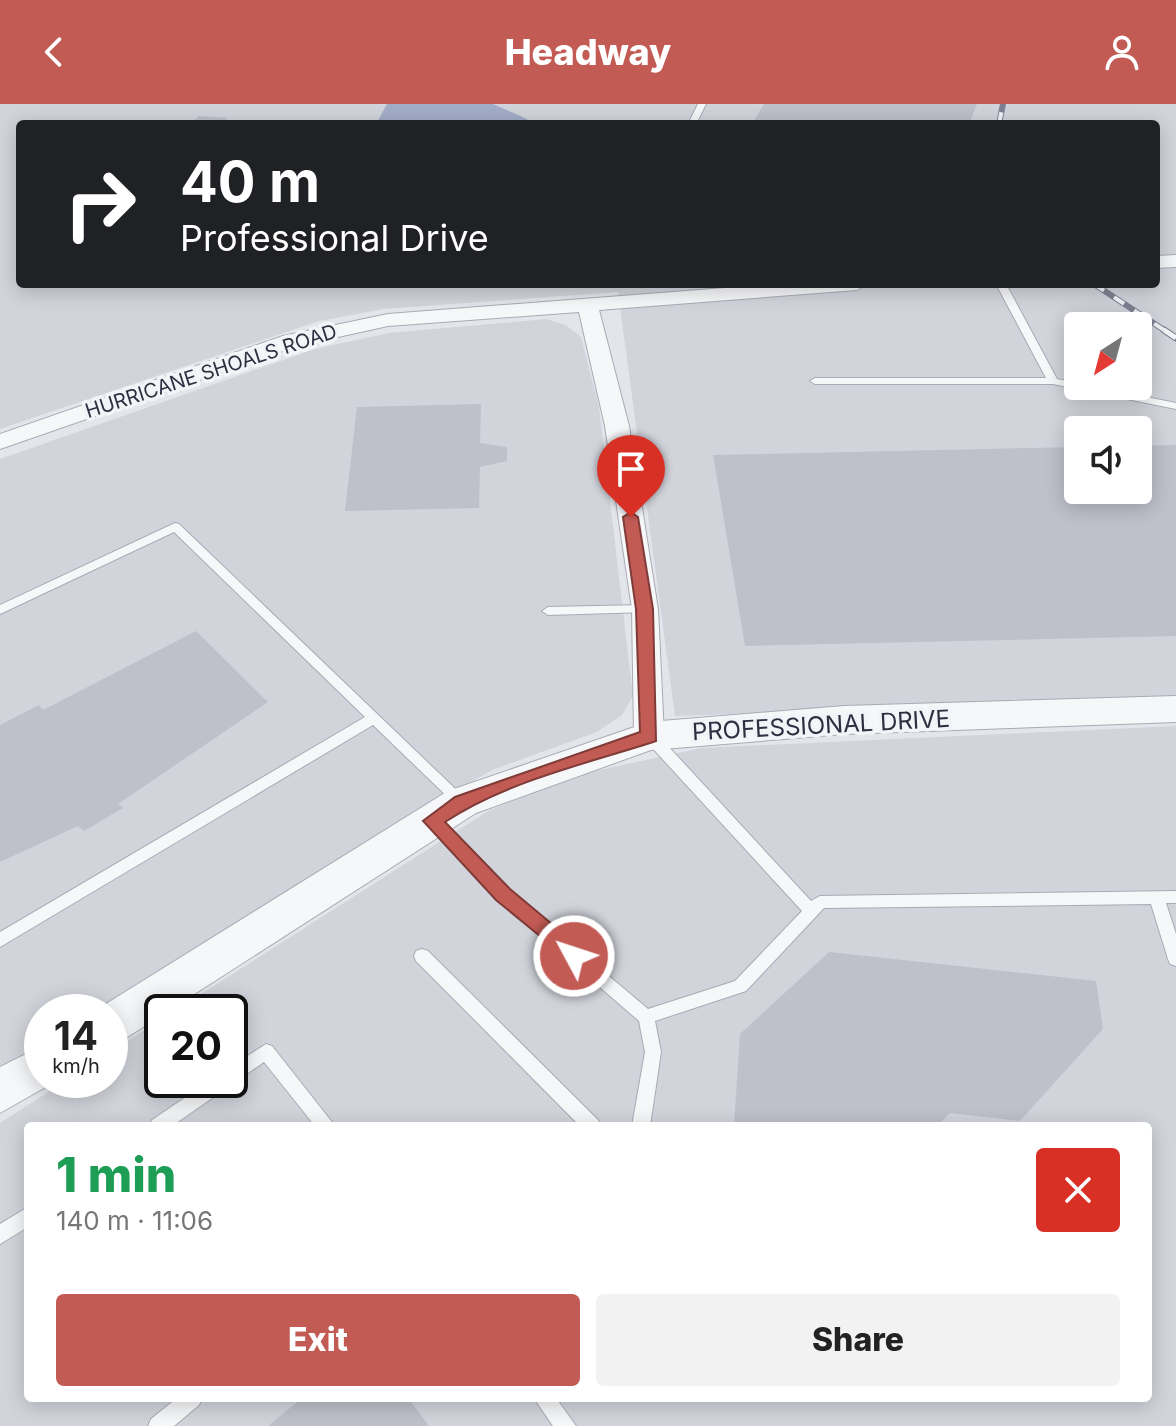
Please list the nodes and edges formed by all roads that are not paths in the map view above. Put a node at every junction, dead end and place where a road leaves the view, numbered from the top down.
1 (800, 288) edge
2 (1003, 288) edge
3 (587, 303) junction
4 (815, 381) dead end
5 (1053, 381) junction
6 (1176, 406) edge
7 (0, 442) edge
8 (645, 609) junction
9 (0, 610) edge
10 (548, 611) dead end
11 (1176, 709) edge
12 (374, 718) junction
13 (649, 736) junction
14 (447, 811) junction
15 (1176, 897) edge
16 (1157, 898) junction
17 (811, 911) junction
18 (0, 940) edge
19 (422, 956) dead end
20 (1176, 959) edge
21 (128, 1013) edge
22 (646, 1017) junction
23 (248, 1064) edge
24 (24, 1077) edge
25 (0, 1092) edge
26 (199, 1098) edge
27 (164, 1122) edge
28 (323, 1122) edge
29 (588, 1122) edge
30 (642, 1122) edge
31 (24, 1219) edge
32 (0, 1235) edge
33 (187, 1402) edge
34 (547, 1402) edge
35 (158, 1426) edge
36 (566, 1426) edge

1 - 3 street, HURRICANE SHOALS ROAD
2 - 5 lane
3 - 7 street, HURRICANE SHOALS ROAD
3 - 8 street
4 - 5 lane
5 - 6 lane
8 - 10 lane
8 - 13 street
9 - 12 lane
11 - 13 street, PROFESSIONAL DRIVE
12 - 14 lane
12 - 18 lane
13 - 14 street, PROFESSIONAL DRIVE
13 - 17 lane
14 - 21 street, PROFESSIONAL DRIVE
14 - 22 lane
15 - 16 lane
16 - 17 lane
16 - 20 lane
17 - 22 lane
19 - 29 lane
22 - 30 lane
23 - 28 lane
24 - 25 street
26 - 27 lane
31 - 32 lane
33 - 35 lane
34 - 36 lane

